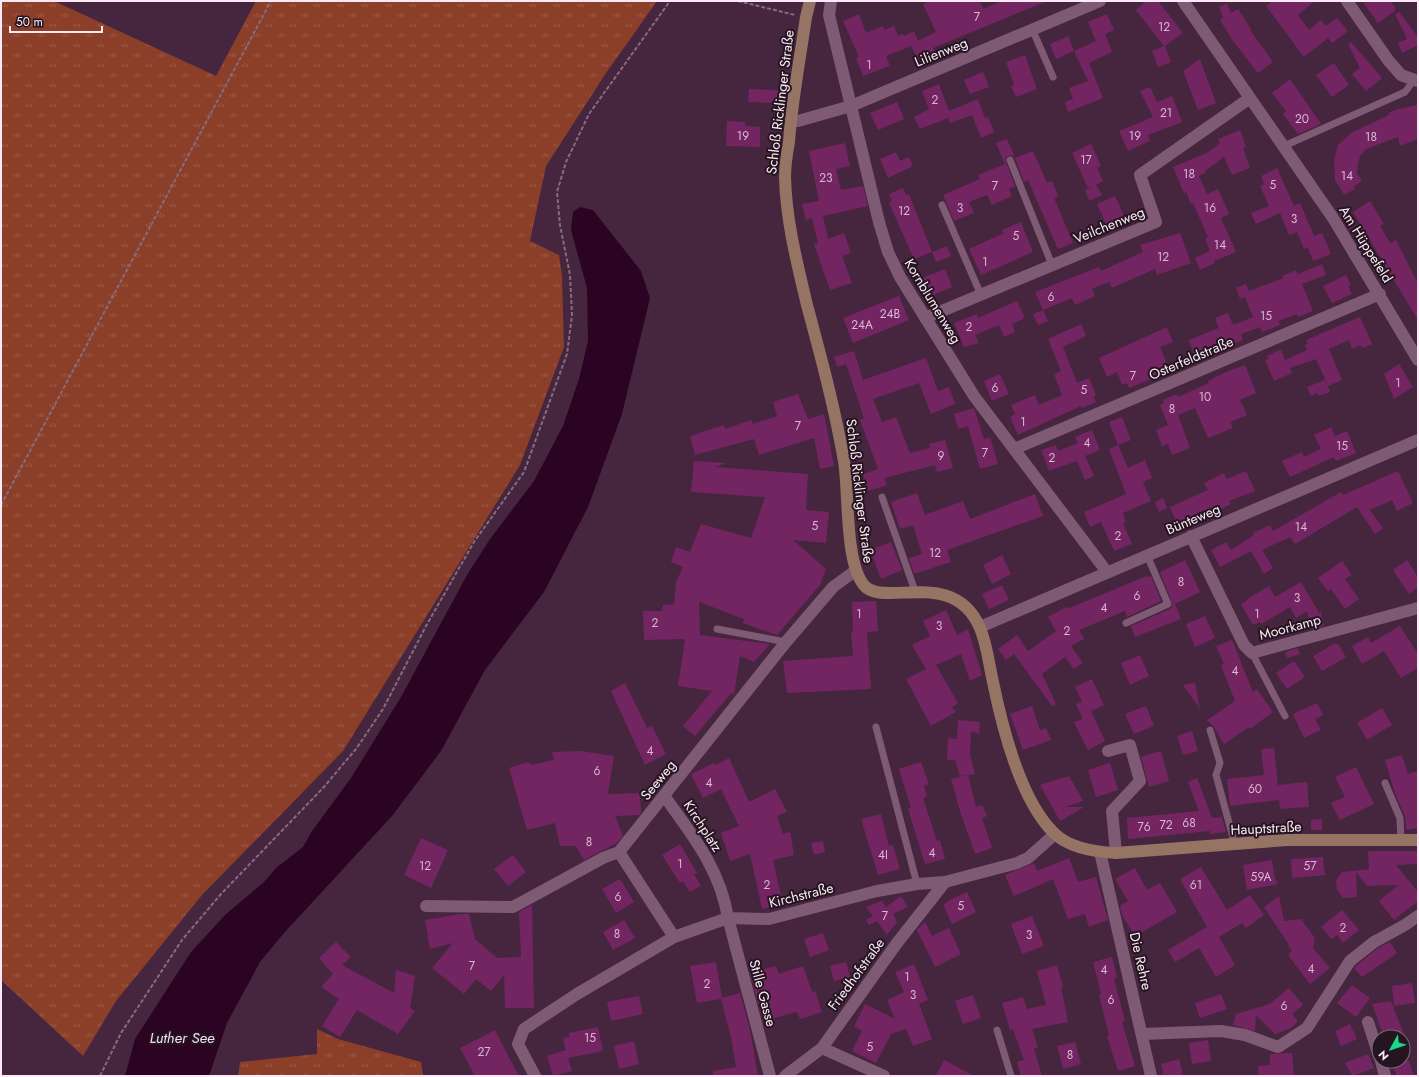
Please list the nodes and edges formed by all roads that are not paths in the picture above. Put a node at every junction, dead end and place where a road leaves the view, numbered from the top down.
1 (810, 1) edge
2 (831, 1) edge
3 (1100, 1) edge
4 (1183, 1) edge
5 (1347, 1) edge
6 (1033, 31) junction
7 (1053, 78) dead end
8 (1416, 81) edge
9 (1250, 98) junction
10 (851, 106) junction
11 (791, 119) junction
12 (1284, 146) junction
13 (1010, 160) dead end
14 (942, 205) dead end
15 (1052, 265) junction
16 (1380, 294) junction
17 (981, 295) junction
18 (925, 318) junction
19 (1418, 360) edge
20 (1418, 440) edge
21 (1014, 449) junction
22 (882, 497) dead end
23 (1192, 536) junction
24 (1147, 556) junction
25 (855, 571) junction
26 (1107, 572) junction
27 (916, 591) junction
28 (1418, 608) edge
29 (1126, 623) dead end
30 (980, 627) junction
31 (717, 629) dead end
32 (786, 642) junction
33 (1252, 653) junction
34 (1285, 716) dead end
35 (876, 728) dead end
36 (1210, 730) dead end
37 (1108, 751) dead end
38 (1385, 783) dead end
39 (665, 797) junction
40 (1055, 834) junction
41 (1418, 840) edge
42 (1401, 841) junction
43 (1235, 845) junction
44 (619, 852) junction
45 (1100, 852) junction
46 (1116, 853) junction
47 (945, 882) junction
48 (917, 884) junction
49 (426, 906) dead end
50 (1418, 916) edge
51 (728, 918) junction
52 (674, 937) junction
53 (1368, 1022) dead end
54 (997, 1030) dead end
55 (1371, 1031) edge
56 (1142, 1034) junction
57 (822, 1048) junction
58 (535, 1076) edge
59 (770, 1076) edge
60 (785, 1076) edge
61 (884, 1076) edge
62 (1011, 1076) edge
63 (1151, 1076) edge

1 - 11 street, Schloß Ricklinger Straße
2 - 10 street, Kornblumenweg
3 - 6 street, Lilienweg
4 - 9 street, Am Hüppefeld
5 - 8 street
6 - 7 lane
6 - 10 street, Lilienweg
8 - 12 lane
9 - 12 street, Am Hüppefeld
9 - 15 street, Veilchenweg
10 - 11 street, Lilienweg
10 - 18 street, Kornblumenweg
11 - 25 street, Schloß Ricklinger Straße
12 - 16 street, Am Hüppefeld
13 - 15 lane
14 - 17 lane
15 - 17 street, Veilchenweg
16 - 19 street, Am Hüppefeld
16 - 21 street, Osterfeldstraße
17 - 18 street, Veilchenweg
18 - 21 street, Kornblumenweg
20 - 23 street, Bünteweg
21 - 26 street, Kornblumenweg
22 - 27 lane
23 - 24 street, Bünteweg
23 - 33 street, Moorkamp
24 - 26 street, Bünteweg
24 - 29 lane
25 - 27 street, Schloß Ricklinger Straße
25 - 32 street, Seeweg
26 - 30 street, Bünteweg
27 - 30 street, Schloß Ricklinger Straße
28 - 33 street, Moorkamp
30 - 40 street, Schloß Ricklinger Straße
31 - 32 lane
32 - 39 street, Seeweg
33 - 34 lane
35 - 48 lane
36 - 43 lane
37 - 46 street
38 - 42 lane
39 - 44 street, Seeweg
39 - 51 street, Kirchplatz
40 - 45 street, Schloß Ricklinger Straße
40 - 47 street, Kirchstraße
41 - 42 street, Hauptstraße
42 - 43 street, Hauptstraße
43 - 46 street, Hauptstraße
44 - 49 street, Seeweg
44 - 52 street
45 - 46 street, Hauptstraße
45 - 56 street, Die Rehre
47 - 48 street, Kirchstraße
47 - 57 street, Friedhofstraße
48 - 51 street, Kirchstraße
50 - 56 street
51 - 52 street, Kirchstraße
51 - 59 street, Stille Gasse
52 - 58 street, Kirchstraße
53 - 55 street
54 - 62 lane
56 - 63 street, Die Rehre
57 - 60 street, Friedhofstraße
57 - 61 street

